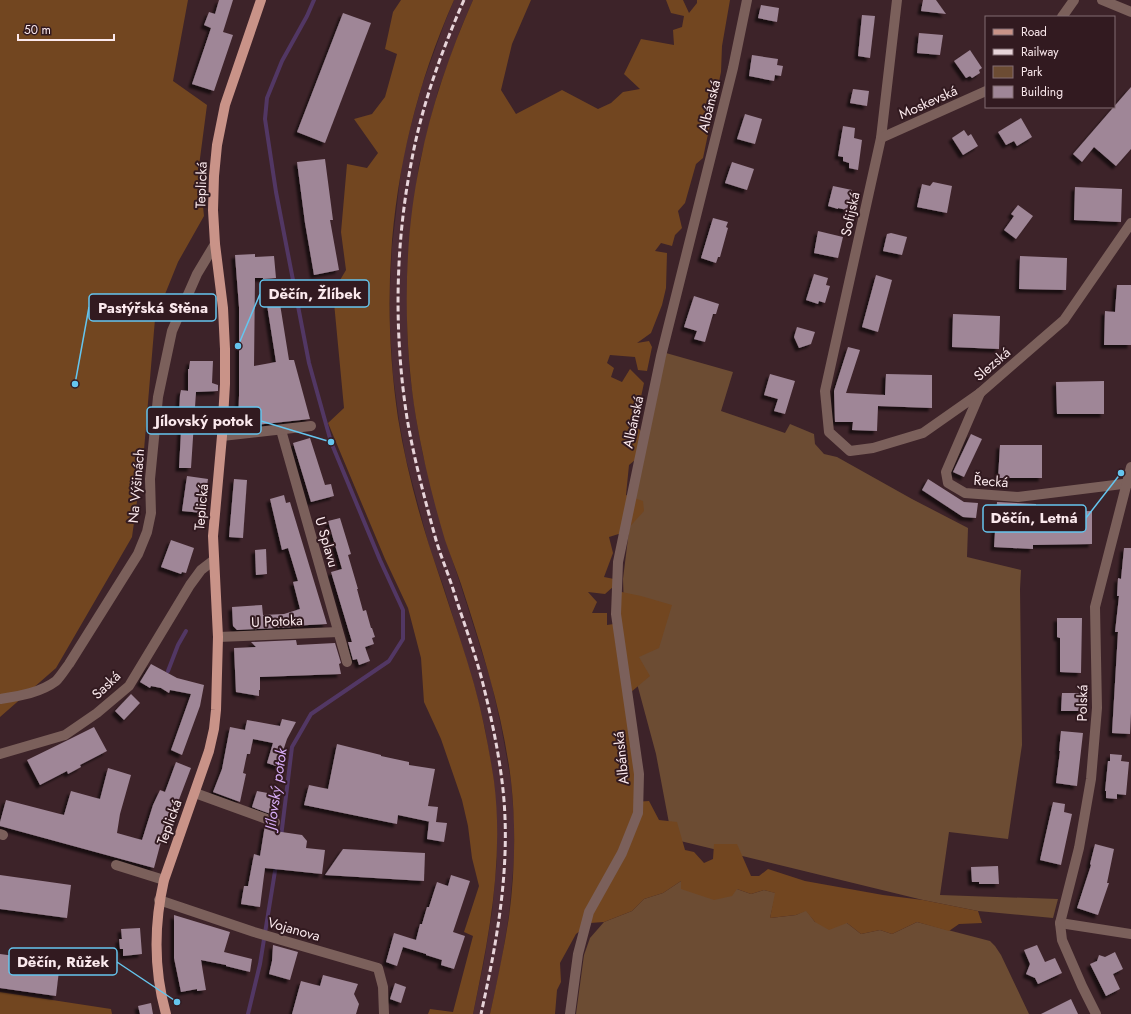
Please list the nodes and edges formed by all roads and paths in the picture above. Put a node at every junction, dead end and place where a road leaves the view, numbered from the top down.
1 (260, 0) edge
2 (747, 0) edge
3 (897, 0) edge
4 (1074, 0) edge
5 (1102, 0) edge
6 (1131, 12) edge
7 (1063, 16) edge
8 (985, 91) edge
9 (880, 138) junction
10 (1131, 223) edge
11 (216, 244) junction
12 (980, 393) junction
13 (311, 426) dead end
14 (281, 430) junction
15 (829, 432) joint
16 (222, 436) junction
17 (1131, 467) edge
18 (1129, 484) edge
19 (214, 560) junction
20 (338, 632) junction
21 (218, 637) junction
22 (347, 662) dead end
23 (0, 699) edge
24 (0, 754) edge
25 (195, 793) junction
26 (275, 822) dead end
27 (116, 865) dead end
28 (164, 880) junction
29 (159, 900) junction
30 (1060, 923) junction
31 (1131, 934) edge
32 (166, 1014) edge
33 (384, 1014) edge
34 (570, 1014) edge
35 (1096, 1014) edge

1 - 11 main road, Teplická
2 - 34 street, Albánská
3 - 9 street, Sofijská
4 - 7 street
5 - 6 street
8 - 9 street, Moskevská
9 - 15 street, Sofijská
10 - 12 street, Slezská
11 - 16 main road, Teplická
11 - 23 street, Na Výšinách
12 - 15 street, Slezská
12 - 18 street, Řecká
13 - 14 street
14 - 16 street
14 - 20 street, U Splavu
16 - 19 main road, Teplická
17 - 18 street, Polská
18 - 30 street, Polská
19 - 21 main road, Teplická
19 - 24 street, Saská
20 - 21 street, U Potoka
20 - 22 street, U Splavu
21 - 25 main road, Teplická
25 - 26 street
25 - 28 main road, Teplická
27 - 28 street
28 - 29 main road, Teplická
29 - 32 main road, Teplická
29 - 33 street, Vojanova
30 - 31 street
30 - 35 street, Polská

